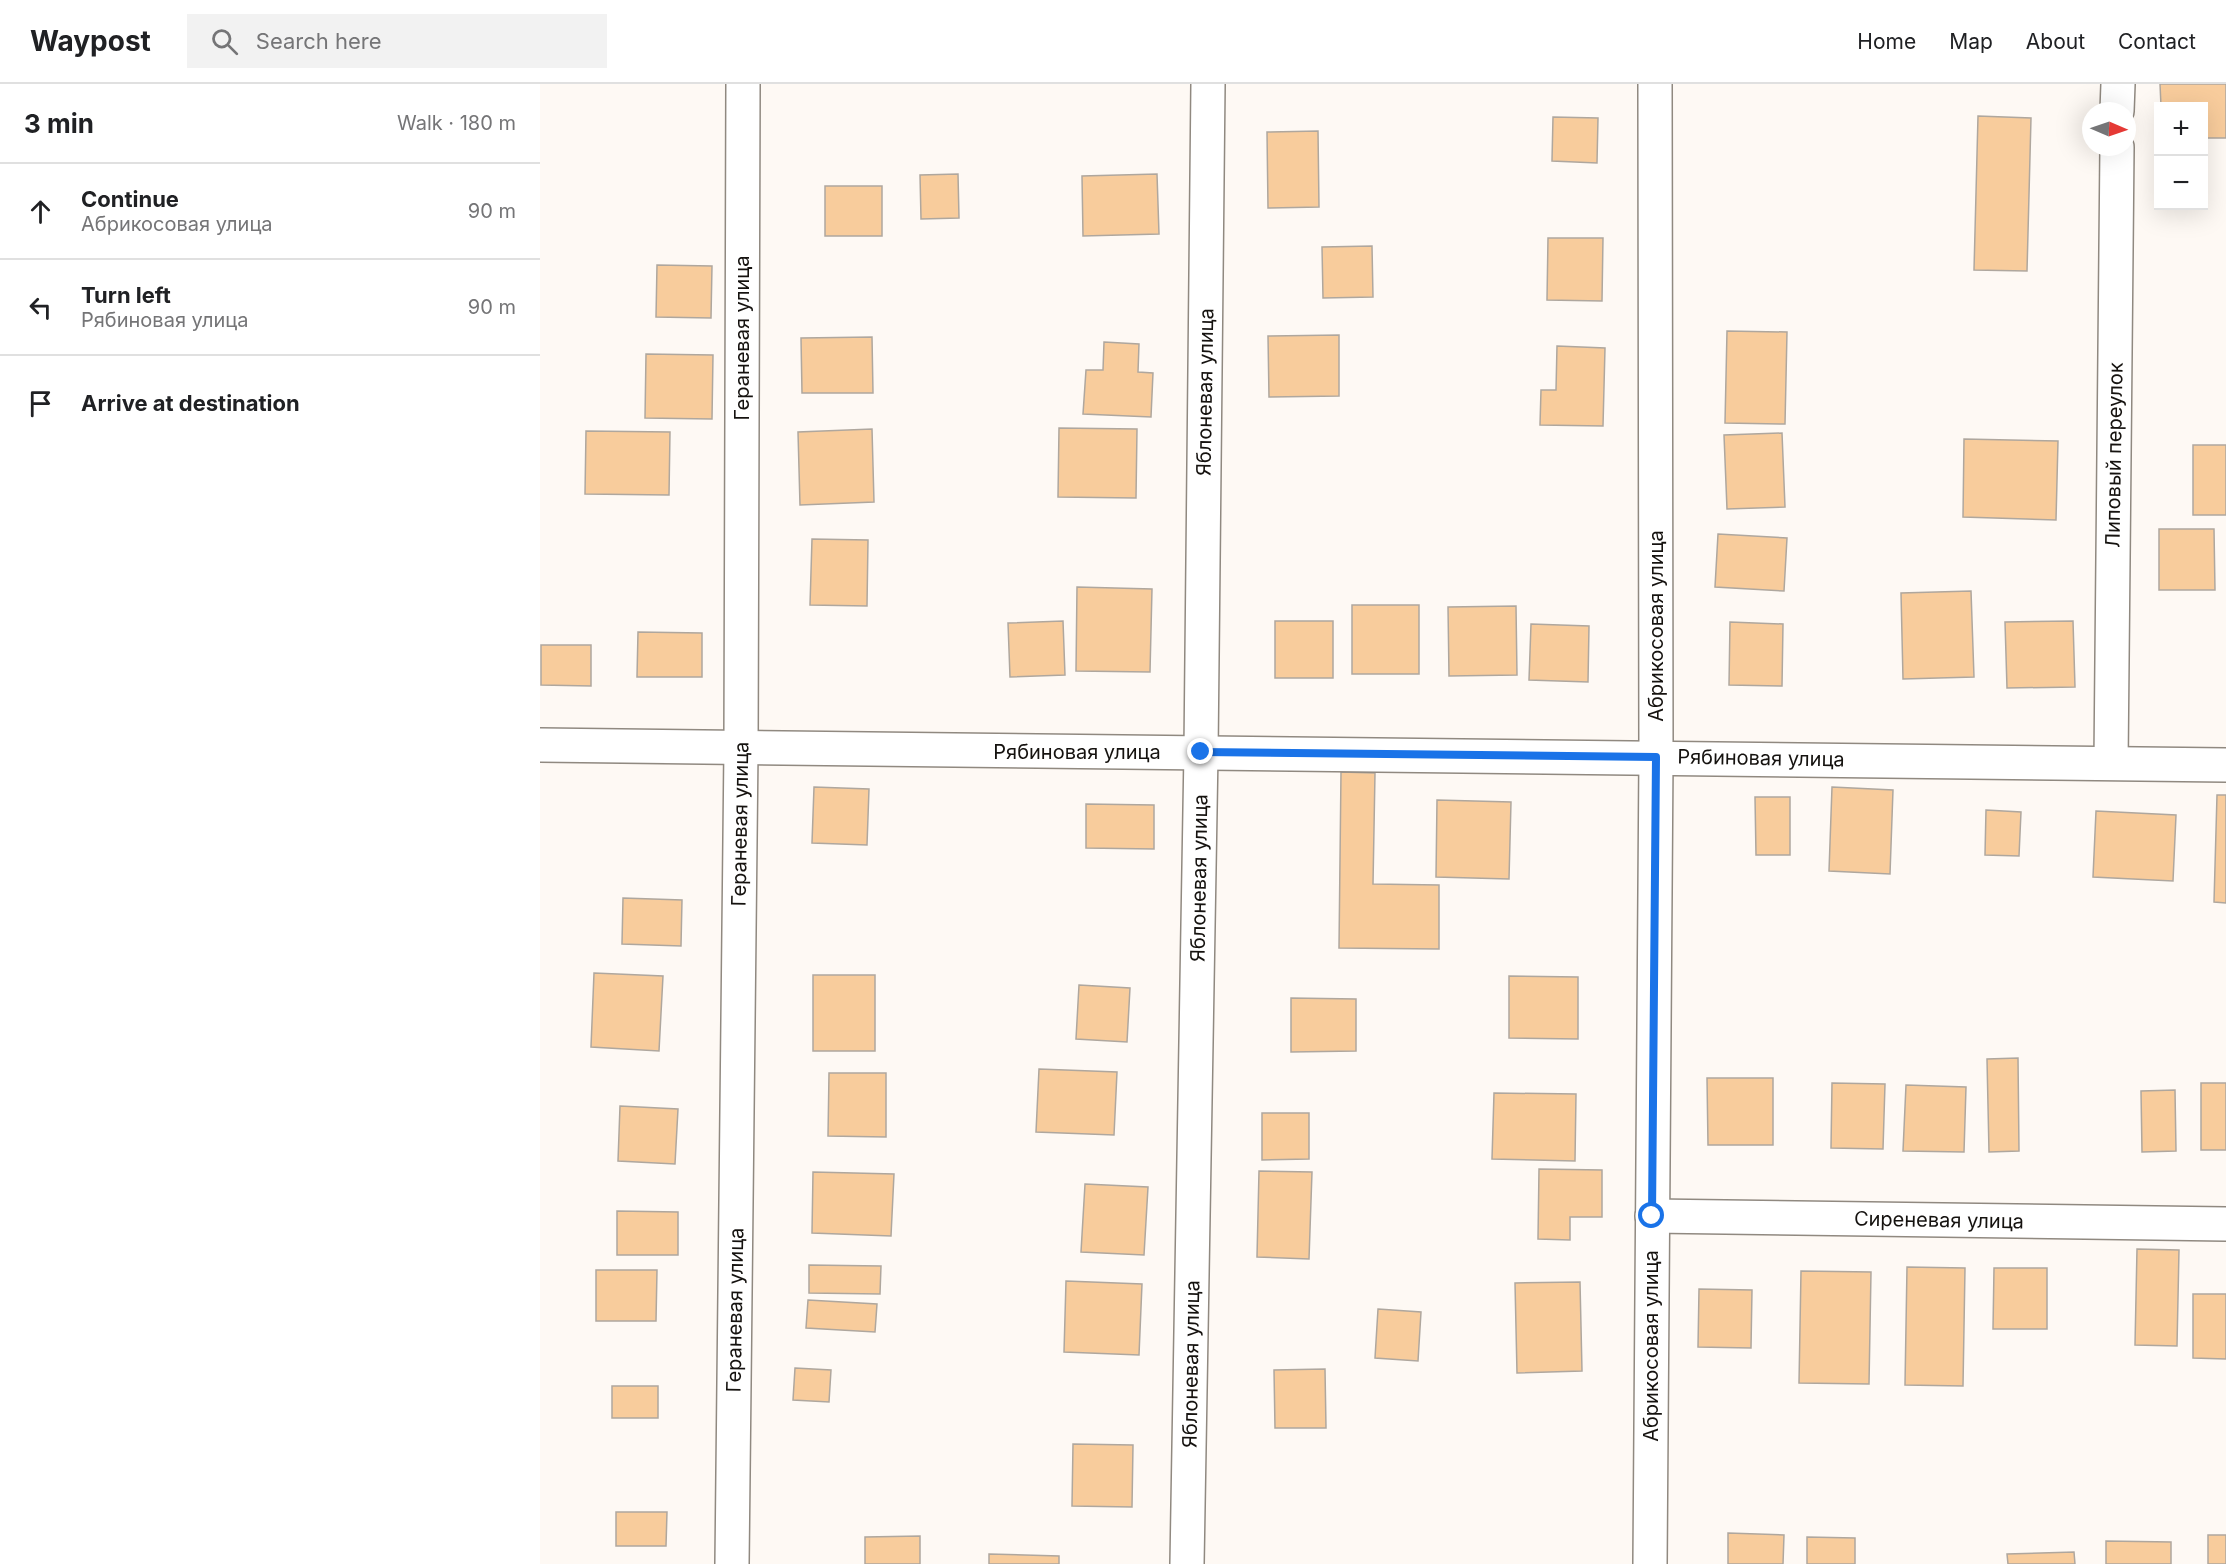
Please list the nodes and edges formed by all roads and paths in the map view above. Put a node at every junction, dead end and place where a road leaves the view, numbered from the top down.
1 (743, 84) edge
2 (1208, 84) edge
3 (1655, 84) edge
4 (2118, 84) edge
5 (2118, 102) edge
6 (2117, 156) edge
7 (540, 745) edge
8 (741, 749) junction
9 (1201, 752) junction
10 (1656, 757) junction
11 (2110, 763) junction
12 (2226, 765) edge
13 (1652, 1216) junction
14 (2226, 1224) edge
15 (732, 1564) edge
16 (1187, 1564) edge
17 (1650, 1564) edge

1 - 8 street, Гераневая улица
2 - 9 street, Яблоневая улица
3 - 10 street, Абрикосовая улица
4 - 5 street
6 - 11 street, Липовый переулок
7 - 8 street, Рябиновая улица
8 - 9 street, Рябиновая улица
8 - 15 street, Гераневая улица
9 - 10 street, Рябиновая улица
9 - 16 street, Яблоневая улица
10 - 11 street, Рябиновая улица
10 - 13 street, Абрикосовая улица
11 - 12 street, Рябиновая улица
13 - 14 street, Сиреневая улица
13 - 17 street, Абрикосовая улица

